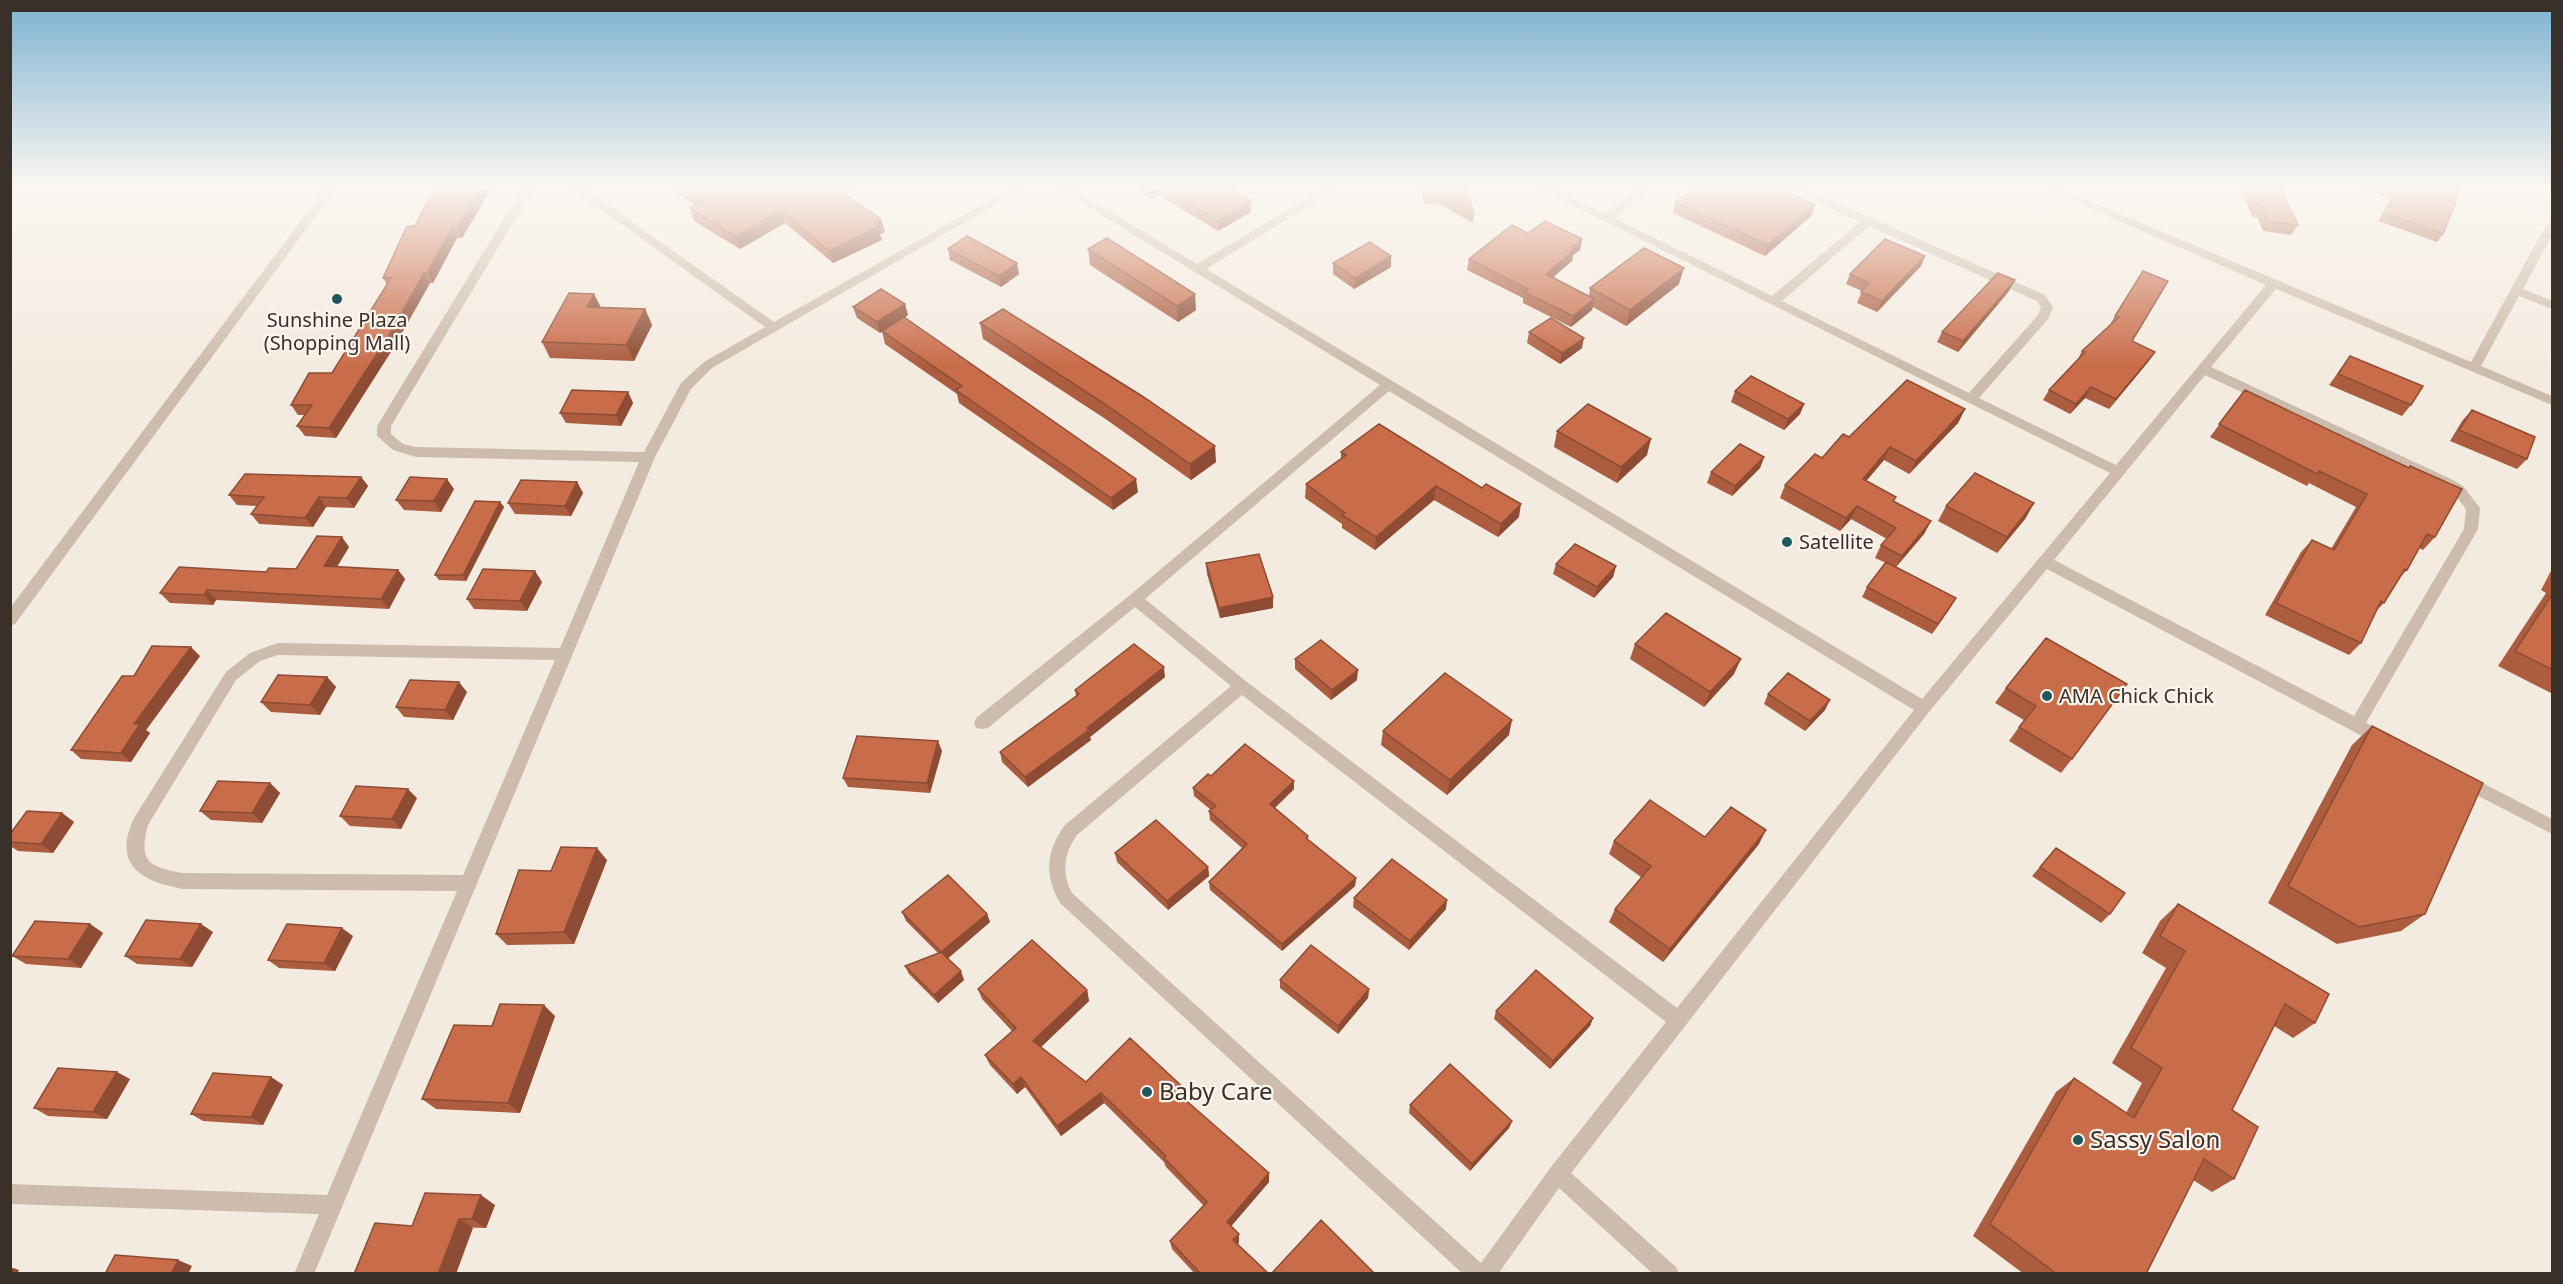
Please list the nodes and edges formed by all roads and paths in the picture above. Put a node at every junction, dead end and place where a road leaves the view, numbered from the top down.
1 (288, 246) edge
2 (494, 246) edge
3 (658, 246) edge
4 (916, 246) edge
5 (1157, 246) edge
6 (1236, 246) edge
7 (1660, 246) edge
8 (1839, 246) edge
9 (1926, 246) edge
10 (2186, 246) edge
11 (2542, 246) edge
12 (1196, 270) junction
13 (2274, 283) junction
14 (2517, 291) junction
15 (1773, 302) junction
16 (2553, 305) edge
17 (772, 326) junction
18 (2474, 368) junction
19 (2204, 369) junction
20 (1387, 386) junction
21 (1970, 399) junction
22 (2553, 401) edge
23 (648, 457) junction
24 (2119, 472) junction
25 (2044, 562) junction
26 (1135, 599) junction
27 (10, 620) edge
28 (564, 654) junction
29 (1242, 686) junction
30 (1924, 708) junction
31 (982, 723) dead end
32 (2357, 725) junction
33 (2398, 746) edge
34 (2450, 773) edge
35 (2553, 827) edge
36 (468, 883) junction
37 (1679, 1021) junction
38 (1558, 1174) junction
39 (10, 1194) edge
40 (333, 1205) junction
41 (304, 1274) edge
42 (1478, 1274) edge
43 (1485, 1274) edge
44 (1669, 1274) edge

1 - 27 street
2 - 23 street
3 - 17 street
4 - 17 street
5 - 12 street
6 - 12 street
7 - 15 street
8 - 15 street
9 - 21 street
10 - 13 street
11 - 14 street
12 - 20 street
13 - 18 street
13 - 19 street
14 - 16 street
14 - 18 street
15 - 21 street
17 - 23 street
18 - 22 street
19 - 24 street
19 - 32 street
20 - 26 street
20 - 30 street
21 - 24 street
23 - 28 street
24 - 25 street
25 - 30 street
25 - 32 street
26 - 29 street
26 - 31 street
28 - 36 street
28 - 36 street
29 - 37 street
29 - 42 street
30 - 37 street
32 - 33 street
34 - 35 street
36 - 40 street
37 - 38 street
38 - 43 street
38 - 44 street
39 - 40 street
40 - 41 street

